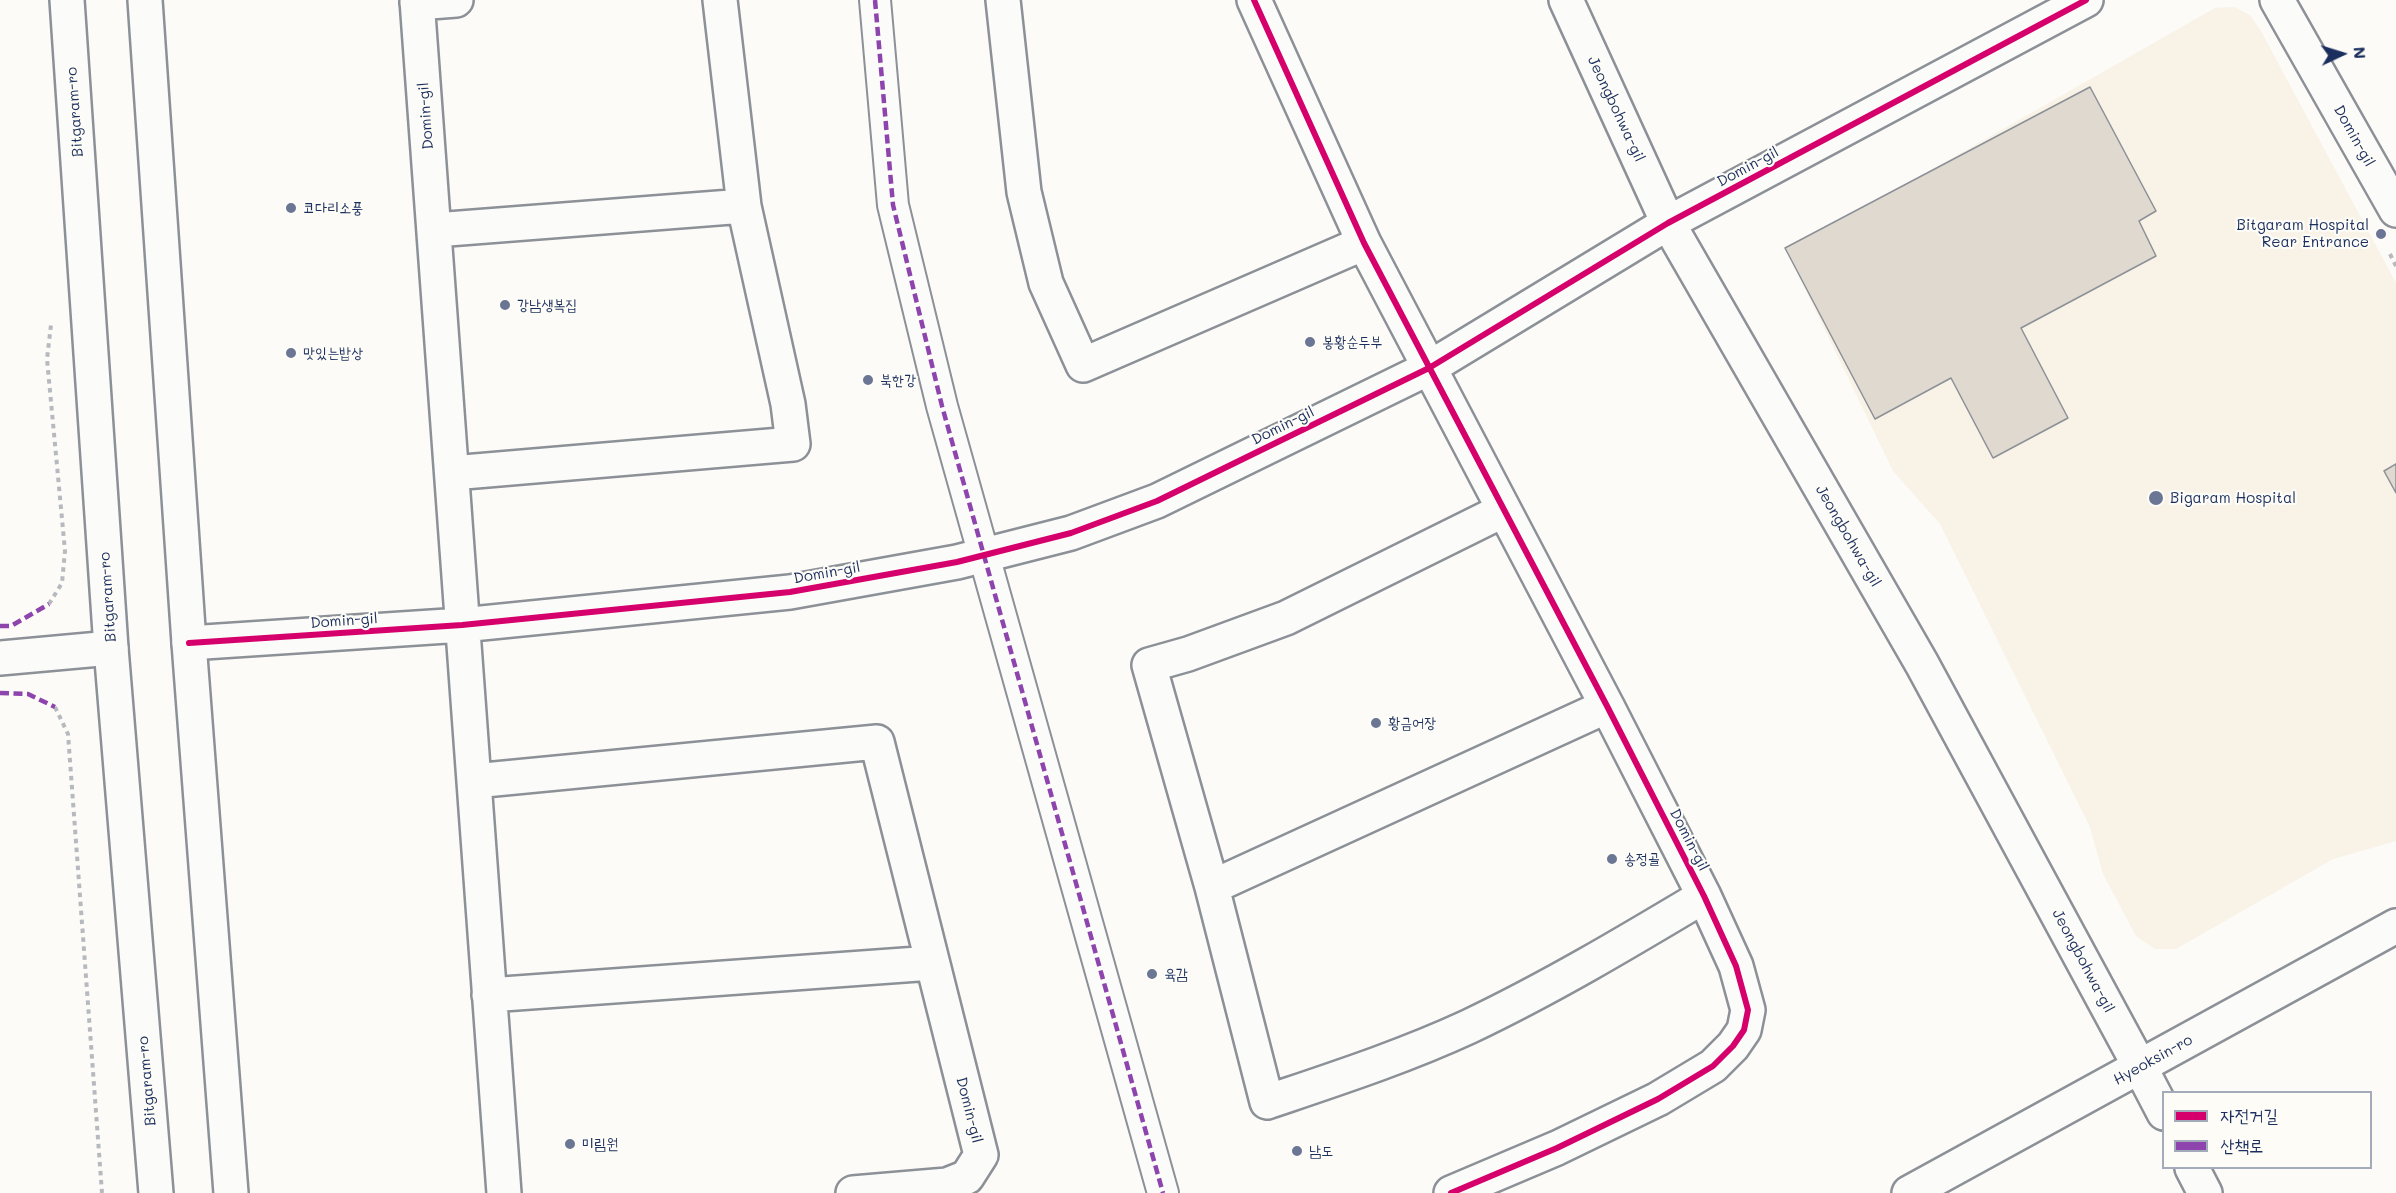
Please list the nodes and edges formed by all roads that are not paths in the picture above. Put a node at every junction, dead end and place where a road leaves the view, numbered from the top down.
1 (67, 0) edge
2 (145, 0) edge
3 (456, 0) edge
4 (720, 0) edge
5 (875, 0) edge
6 (1003, 0) edge
7 (1254, 0) edge
8 (1566, 0) edge
9 (2085, 0) edge
10 (2277, 0) edge
11 (417, 2) edge
12 (744, 206) junction
13 (2396, 210) edge
14 (1668, 224) junction
15 (435, 230) junction
16 (1364, 243) junction
17 (1429, 368) junction
18 (452, 472) junction
19 (1504, 510) junction
20 (984, 555) junction
21 (462, 625) junction
22 (189, 643) junction
23 (111, 648) junction
24 (0, 658) edge
25 (1607, 706) junction
26 (474, 781) junction
27 (1212, 887) junction
28 (1704, 896) junction
29 (2396, 926) edge
30 (932, 963) junction
31 (489, 995) junction
32 (2140, 1067) junction
33 (2162, 1111) edge
34 (2193, 1169) edge
35 (156, 1193) edge
36 (231, 1193) edge
37 (504, 1193) edge
38 (853, 1193) edge
39 (1163, 1193) edge
40 (1451, 1193) edge
41 (1909, 1193) edge
42 (2205, 1193) edge

1 - 23 street, Bitgaram-ro
2 - 22 street
3 - 11 street, Domin-gil
4 - 12 street
5 - 20 street
6 - 16 street
7 - 16 street, Domin-gil
8 - 14 street, Jeongbohwa-gil
9 - 14 street, Domin-gil
10 - 13 street, Domin-gil
11 - 15 street, Domin-gil
12 - 15 street
12 - 18 street
14 - 17 street, Domin-gil
14 - 32 street, Jeongbohwa-gil
15 - 18 street, Domin-gil
16 - 17 street, Domin-gil
17 - 19 street, Domin-gil
17 - 20 street, Domin-gil
18 - 21 street, Domin-gil
19 - 25 street, Domin-gil
19 - 27 street
20 - 21 street, Domin-gil
20 - 39 street
21 - 22 street, Domin-gil
21 - 26 street, Domin-gil
22 - 36 street
23 - 24 street
23 - 35 street, Bitgaram-ro
25 - 27 street
25 - 28 street, Domin-gil
26 - 30 street, Domin-gil
26 - 31 street, Domin-gil
27 - 28 street
28 - 40 street, Domin-gil
29 - 32 street, Hyeoksin-ro
30 - 31 street
30 - 38 street, Domin-gil
31 - 37 street, Domin-gil
32 - 33 street, Jeongbohwa-gil
32 - 41 street, Hyeoksin-ro
34 - 42 street

